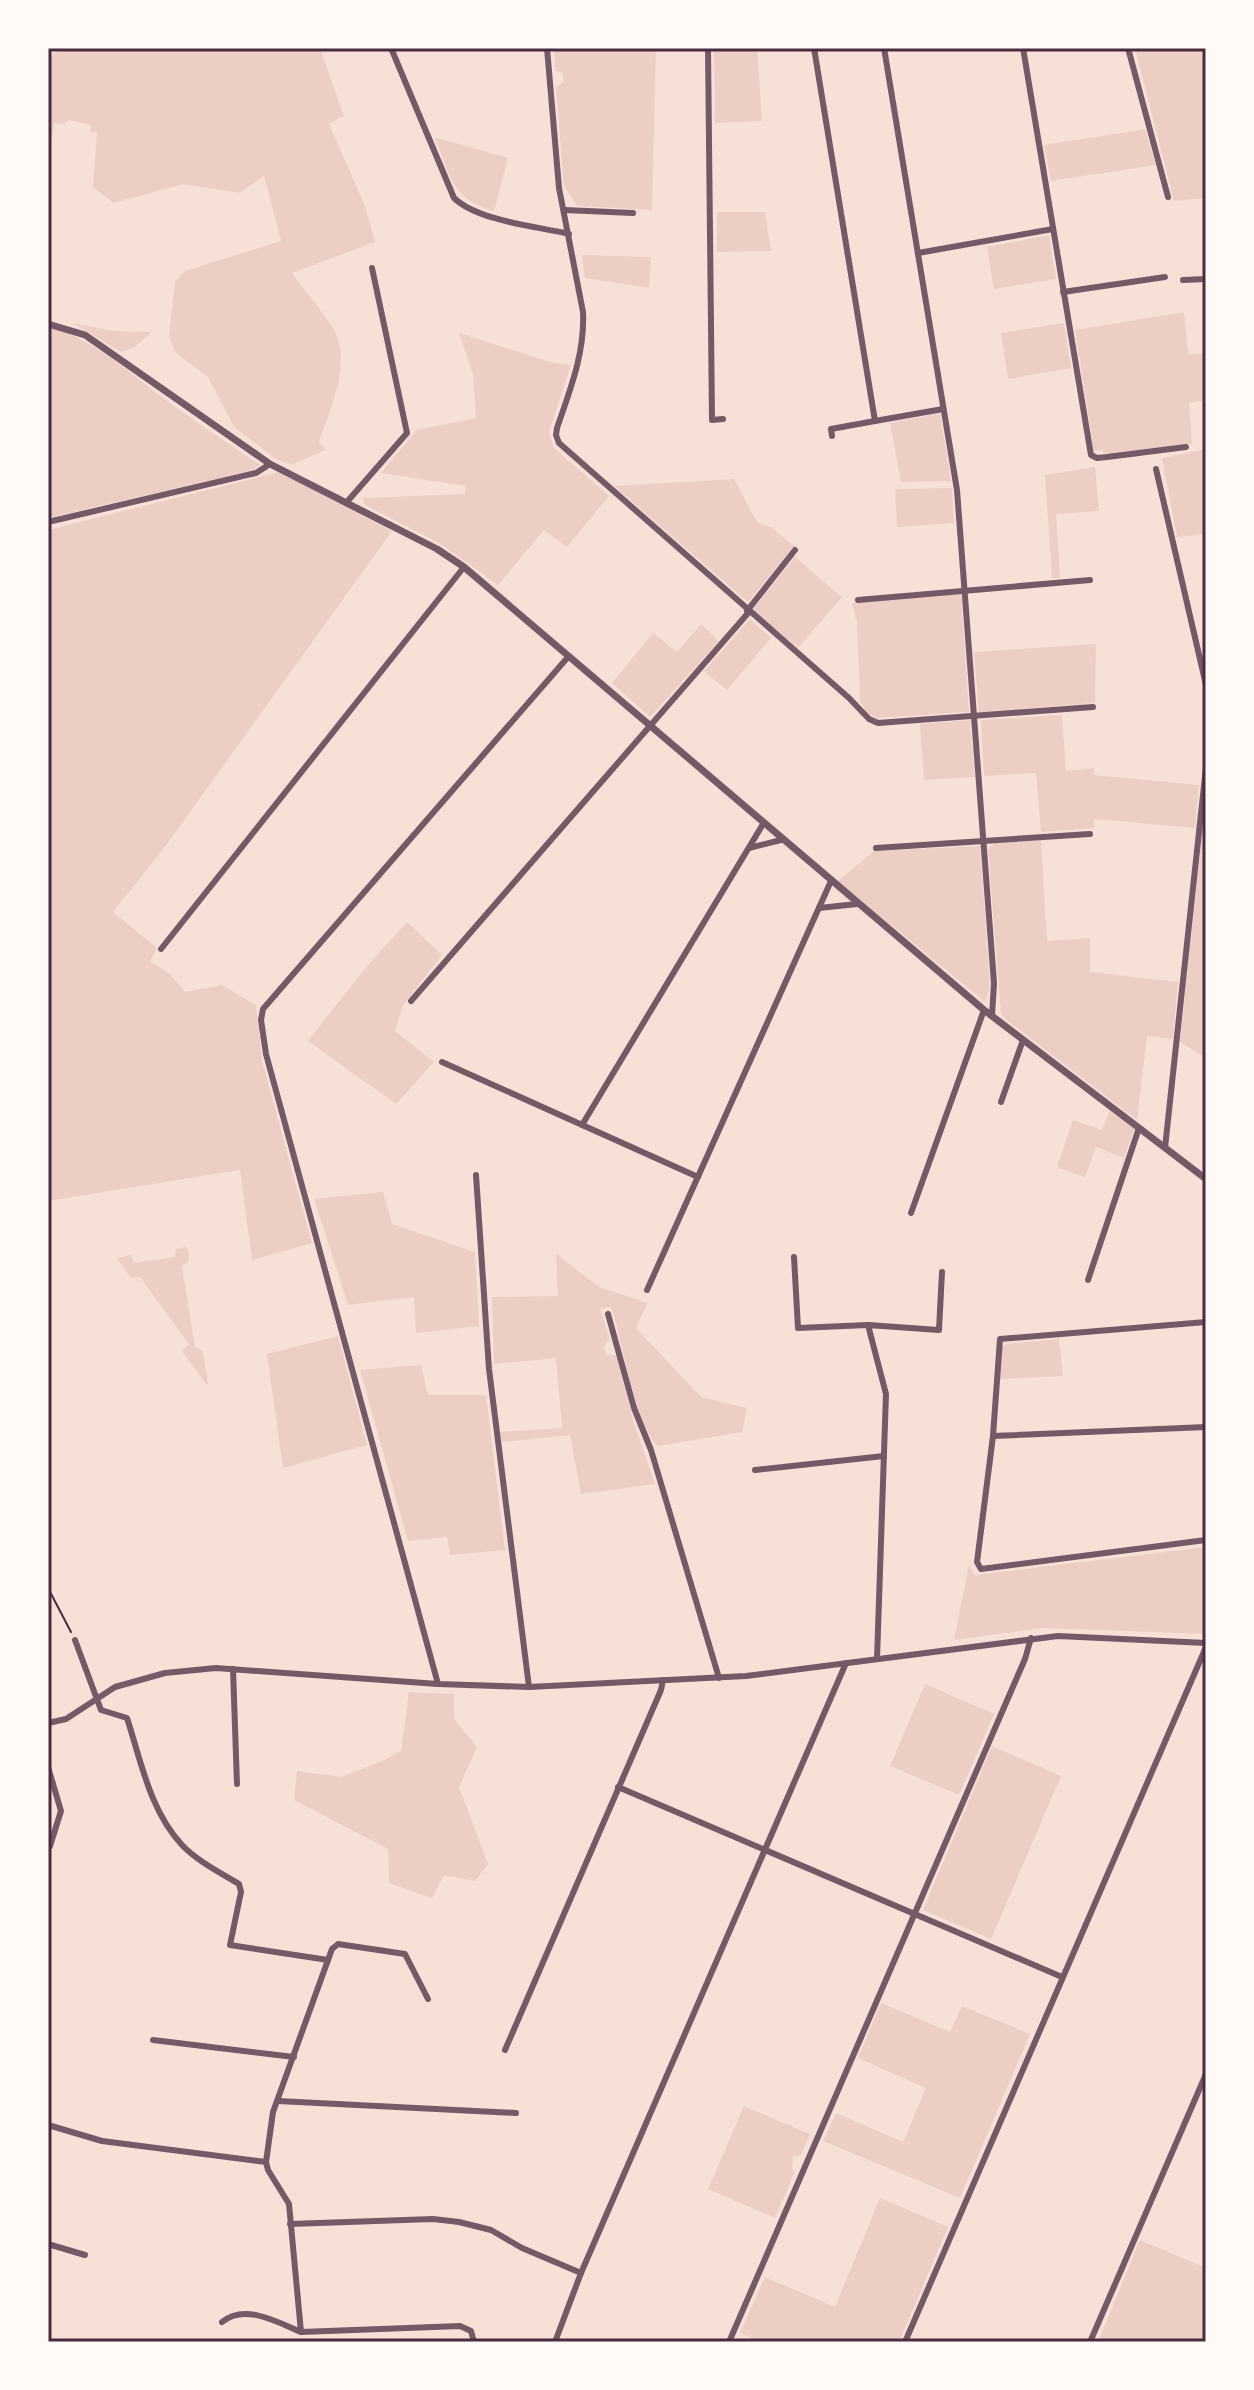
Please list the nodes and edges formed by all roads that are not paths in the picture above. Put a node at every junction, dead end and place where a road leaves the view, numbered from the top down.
1 (391, 48) edge
2 (547, 48) edge
3 (708, 48) edge
4 (814, 48) edge
5 (884, 48) edge
6 (1023, 48) edge
7 (1128, 48) edge
8 (1168, 197) dead end
9 (564, 210) junction
10 (633, 213) dead end
11 (1053, 229) junction
12 (569, 234) junction
13 (918, 253) junction
14 (372, 268) dead end
15 (1165, 277) dead end
16 (1206, 279) edge
17 (1183, 280) dead end
18 (1063, 292) junction
19 (48, 324) edge
20 (943, 409) junction
21 (723, 419) dead end
22 (875, 421) junction
23 (832, 436) dead end
24 (1186, 447) dead end
25 (270, 464) junction
26 (1156, 469) dead end
27 (346, 503) junction
28 (48, 522) edge
29 (795, 550) dead end
30 (464, 567) junction
31 (1090, 580) dead end
32 (964, 591) junction
33 (858, 600) dead end
34 (748, 612) junction
35 (568, 657) junction
36 (1206, 685) edge
37 (1093, 707) dead end
38 (973, 716) junction
39 (649, 727) junction
40 (1206, 767) edge
41 (763, 824) junction
42 (1090, 834) dead end
43 (781, 840) junction
44 (984, 841) junction
45 (749, 848) junction
46 (876, 848) dead end
47 (831, 881) junction
48 (857, 904) junction
49 (819, 908) junction
50 (161, 949) dead end
51 (411, 1001) dead end
52 (984, 1010) junction
53 (992, 1016) junction
54 (1023, 1040) junction
55 (442, 1062) dead end
56 (1001, 1102) dead end
57 (582, 1125) junction
58 (1139, 1128) junction
59 (1165, 1148) junction
60 (476, 1175) dead end
61 (698, 1177) junction
62 (1206, 1179) edge
63 (911, 1213) dead end
64 (794, 1257) dead end
65 (942, 1272) dead end
66 (1088, 1280) dead end
67 (647, 1290) dead end
68 (608, 1314) dead end
69 (1206, 1322) edge
70 (868, 1325) junction
71 (1206, 1427) edge
72 (993, 1436) junction
73 (884, 1456) junction
74 (755, 1470) dead end
75 (1206, 1540) edge
76 (1031, 1638) junction
77 (75, 1640) road end
78 (1206, 1645) edge
79 (877, 1659) junction
80 (846, 1663) junction
81 (233, 1669) junction
82 (719, 1678) junction
83 (663, 1680) junction
84 (438, 1684) junction
85 (529, 1687) junction
86 (97, 1699) junction
87 (48, 1723) edge
88 (48, 1767) edge
89 (237, 1784) dead end
90 (618, 1787) junction
91 (50, 1846) dead end
92 (766, 1850) junction
93 (914, 1914) junction
94 (328, 1960) junction
95 (1062, 1977) junction
96 (428, 1999) dead end
97 (153, 2040) dead end
98 (505, 2050) dead end
99 (294, 2057) junction
100 (1206, 2074) edge
101 (278, 2101) junction
102 (516, 2113) dead end
103 (48, 2125) edge
104 (266, 2162) junction
105 (290, 2224) junction
106 (48, 2244) edge
107 (85, 2255) dead end
108 (581, 2273) junction
109 (222, 2322) dead end
110 (301, 2332) junction
111 (474, 2342) edge
112 (555, 2342) edge
113 (729, 2342) edge
114 (905, 2342) edge
115 (1090, 2342) edge

1 - 12 street
2 - 9 street
3 - 21 street
4 - 22 street
5 - 13 street
6 - 11 street
7 - 8 street
9 - 10 street
9 - 12 street
11 - 13 street
11 - 18 street
12 - 34 street
13 - 20 street
14 - 27 street
15 - 18 street
16 - 17 street
18 - 24 street
19 - 25 street
20 - 22 street
20 - 32 street
22 - 23 street
25 - 27 street
25 - 28 street
26 - 36 street
27 - 30 street
29 - 34 street
30 - 35 street
30 - 50 street
31 - 32 street
32 - 33 street
32 - 38 street
34 - 38 street
34 - 39 street
35 - 39 street
35 - 84 street
37 - 38 street
38 - 44 street
39 - 41 street
39 - 51 street
40 - 59 street
41 - 43 street
41 - 45 street
42 - 44 street
43 - 45 street
43 - 47 street
44 - 46 street
44 - 53 street
45 - 57 street
47 - 48 street
47 - 49 street
48 - 49 street
48 - 52 street
49 - 61 street
52 - 53 street
52 - 63 street
53 - 54 street
54 - 56 street
54 - 58 street
55 - 57 street
57 - 61 street
58 - 59 street
58 - 66 street
59 - 62 street
60 - 85 street
61 - 67 street
64 - 70 street
65 - 70 street
68 - 82 street
69 - 72 street
70 - 73 street
71 - 72 street
72 - 75 street
73 - 74 street
73 - 79 street
76 - 78 street
76 - 79 street
76 - 93 street
77 - 86 street
78 - 95 street
79 - 80 street
80 - 82 street
80 - 92 street
81 - 84 street
81 - 86 street
81 - 89 street
82 - 83 street
83 - 85 street
83 - 90 street
84 - 85 street
86 - 87 street
86 - 94 street
88 - 91 street
90 - 92 street
90 - 98 street
92 - 93 street
92 - 108 street
93 - 95 street
93 - 113 street
94 - 96 street
94 - 99 street
95 - 114 street
97 - 99 street
99 - 101 street
100 - 115 street
101 - 102 street
101 - 104 street
103 - 104 street
104 - 105 street
105 - 108 street
105 - 110 street
106 - 107 street
108 - 112 street
109 - 110 street
110 - 111 street

